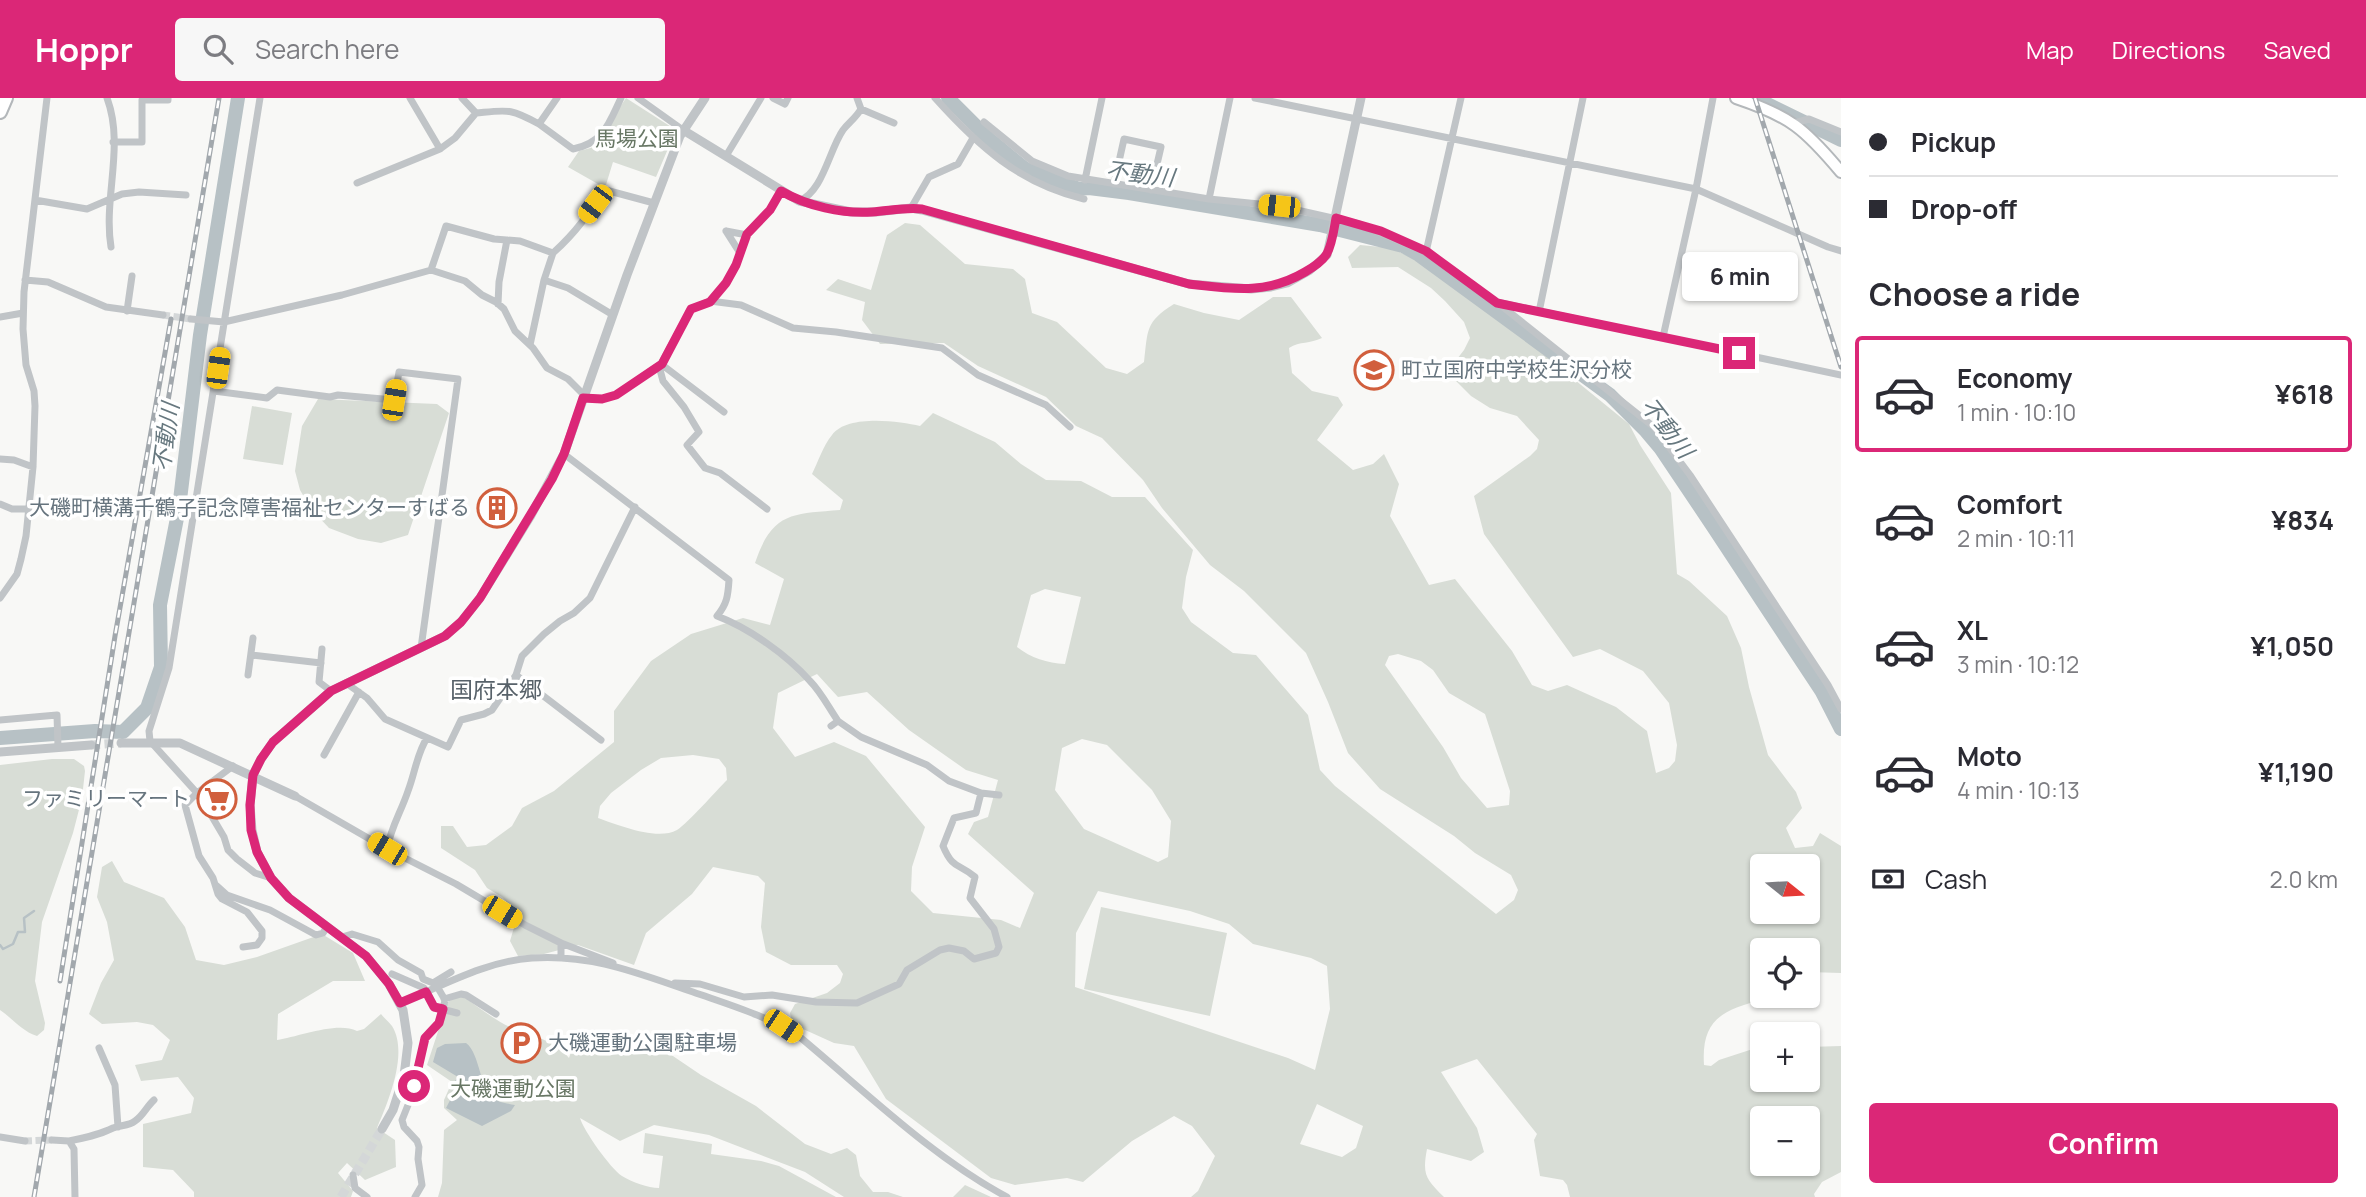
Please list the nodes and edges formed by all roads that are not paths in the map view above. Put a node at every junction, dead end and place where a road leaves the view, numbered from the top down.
1 (6, 98) edge
2 (47, 98) edge
3 (107, 98) edge
4 (168, 98) edge
5 (260, 98) edge
6 (410, 98) edge
7 (462, 98) edge
8 (557, 98) edge
9 (621, 98) edge
10 (638, 98) edge
11 (705, 98) edge
12 (761, 98) edge
13 (773, 98) edge
14 (788, 98) edge
15 (857, 98) edge
16 (935, 98) edge
17 (1102, 98) edge
18 (1230, 98) edge
19 (1255, 98) edge
20 (1361, 98) edge
21 (1461, 98) edge
22 (1583, 98) edge
23 (1713, 98) edge
24 (1736, 98) edge
25 (861, 109) junction
26 (0, 112) edge
27 (476, 113) junction
28 (1357, 120) junction
29 (984, 122) dead end
30 (1797, 122) junction
31 (894, 123) dead end
32 (538, 124) junction
33 (683, 130) junction
34 (1841, 132) edge
35 (973, 138) junction
36 (1452, 139) junction
37 (113, 142) junction
38 (440, 149) junction
39 (726, 156) junction
40 (1569, 163) junction
41 (1841, 172) edge
42 (1086, 180) junction
43 (358, 183) dead end
44 (1114, 184) junction
45 (1696, 189) junction
46 (1151, 190) junction
47 (781, 191) junction
48 (186, 195) dead end
49 (1084, 198) dead end
50 (110, 199) junction
51 (1209, 199) junction
52 (35, 200) junction
53 (799, 201) junction
54 (654, 203) junction
55 (911, 208) junction
56 (1336, 218) junction
57 (747, 234) junction
58 (507, 240) junction
59 (111, 247) dead end
60 (1426, 251) junction
61 (1841, 251) edge
62 (553, 253) junction
63 (740, 253) junction
64 (431, 270) junction
65 (132, 276) dead end
66 (25, 280) junction
67 (544, 280) junction
68 (710, 302) junction
69 (1497, 303) junction
70 (498, 304) junction
71 (127, 312) junction
72 (1539, 312) junction
73 (23, 313) junction
74 (163, 315) tunnel mouth
75 (613, 315) junction
76 (0, 317) edge
77 (191, 319) tunnel mouth
78 (224, 322) junction
79 (1662, 337) junction
80 (530, 345) junction
81 (660, 365) junction
82 (1841, 374) edge
83 (214, 391) junction
84 (584, 397) junction
85 (724, 412) dead end
86 (1070, 427) dead end
87 (564, 454) junction
88 (0, 459) edge
89 (33, 467) junction
90 (0, 504) edge
91 (635, 507) junction
92 (29, 509) junction
93 (767, 509) dead end
94 (0, 598) edge
95 (253, 638) dead end
96 (421, 648) junction
97 (322, 649) dead end
98 (251, 655) junction
99 (321, 663) junction
100 (248, 674) dead end
101 (516, 675) junction
102 (346, 683) junction
103 (331, 691) junction
104 (359, 692) junction
105 (1841, 709) edge
106 (0, 720) edge
107 (427, 738) junction
108 (601, 740) dead end
109 (150, 741) junction
110 (121, 743) tunnel mouth
111 (58, 745) junction
112 (91, 745) tunnel mouth
113 (0, 752) edge
114 (324, 755) dead end
115 (233, 766) junction
116 (253, 775) junction
117 (197, 793) junction
118 (981, 793) junction
119 (295, 796) joint
120 (999, 796) dead end
121 (387, 849) junction
122 (271, 878) junction
123 (216, 886) junction
124 (327, 927) junction
125 (342, 937) junction
126 (561, 943) junction
127 (243, 947) dead end
128 (561, 958) junction
129 (617, 965) junction
130 (451, 972) dead end
131 (392, 974) dead end
132 (664, 982) junction
133 (439, 988) junction
134 (426, 992) junction
135 (444, 999) junction
136 (400, 1003) junction
137 (443, 1009) junction
138 (457, 1013) dead end
139 (496, 1014) dead end
140 (99, 1048) dead end
141 (154, 1100) dead end
142 (118, 1127) junction
143 (382, 1129) tunnel mouth
144 (0, 1138) edge
145 (52, 1140) tunnel mouth
146 (25, 1141) tunnel mouth
147 (69, 1141) junction
148 (353, 1175) dead end
149 (75, 1197) edge
150 (367, 1197) edge
151 (415, 1197) edge
152 (1007, 1197) edge

1 - 26 highway
2 - 52 street
3 - 37 street
4 - 37 street
5 - 78 street
6 - 38 street
7 - 27 street
8 - 32 street
9 - 32 street
10 - 33 street
11 - 33 street
12 - 39 street
13 - 14 street
15 - 25 street
16 - 35 street
17 - 42 street
18 - 51 street
19 - 28 street
20 - 28 street
21 - 36 street
22 - 40 street
23 - 45 street
24 - 30 main road
25 - 31 street
25 - 53 street
27 - 32 street
27 - 38 street
28 - 36 street
28 - 56 street
29 - 42 street
30 - 34 street
30 - 41 main road
33 - 39 street
33 - 54 street
35 - 49 street
35 - 55 street
36 - 40 street
36 - 60 street
37 - 50 street
38 - 43 street
39 - 47 street
40 - 45 street
40 - 72 street
42 - 44 street
44 - 46 street
44 - 46 street
45 - 61 street
45 - 79 street
46 - 51 street
47 - 53 street
47 - 57 street
48 - 50 street
50 - 52 street
50 - 59 street
51 - 56 street
52 - 66 street
53 - 55 street
54 - 62 street
54 - 75 street
55 - 56 street
56 - 60 street
57 - 63 street
57 - 63 street
58 - 62 street
58 - 64 street
58 - 70 street
60 - 69 street
62 - 67 street
63 - 68 street
64 - 70 street
64 - 78 street
65 - 71 street
66 - 71 street
66 - 73 street
67 - 75 street
67 - 80 street
68 - 81 street
68 - 86 street
69 - 72 street
69 - 105 street
70 - 80 street
71 - 74 street
72 - 79 street
73 - 76 street
73 - 89 street
75 - 84 street
77 - 78 street
78 - 83 street
79 - 82 street
80 - 84 street
81 - 84 street
81 - 85 street
81 - 93 street
83 - 96 street
83 - 109 street
84 - 87 street
87 - 91 street
87 - 96 street
88 - 89 street
89 - 92 street
90 - 92 street
91 - 101 street
91 - 118 street
92 - 94 street
95 - 98 street
96 - 102 street
97 - 99 street
98 - 99 street
98 - 100 street
99 - 103 street
101 - 107 street
101 - 108 street
102 - 103 street
102 - 104 street
103 - 116 street
104 - 107 street
104 - 114 street
106 - 111 street
107 - 121 street
109 - 110 street
109 - 115 street
109 - 117 street
111 - 112 street
111 - 113 street
115 - 116 street
115 - 117 street
116 - 119 street
116 - 122 street
117 - 122 street
117 - 123 street
118 - 120 street
118 - 132 street
119 - 121 street
121 - 126 street
122 - 124 street
123 - 124 street
123 - 127 street
124 - 125 street
125 - 130 street
125 - 136 street
126 - 128 street
126 - 129 street
128 - 129 street
128 - 133 street
129 - 132 street
131 - 134 street
132 - 152 street
133 - 134 street
133 - 135 street
134 - 136 street
134 - 137 street
135 - 137 street
135 - 139 street
136 - 143 street
137 - 138 street
137 - 151 street
140 - 142 street
141 - 142 street
142 - 147 street
144 - 146 street
145 - 147 street
147 - 149 street
148 - 150 street

